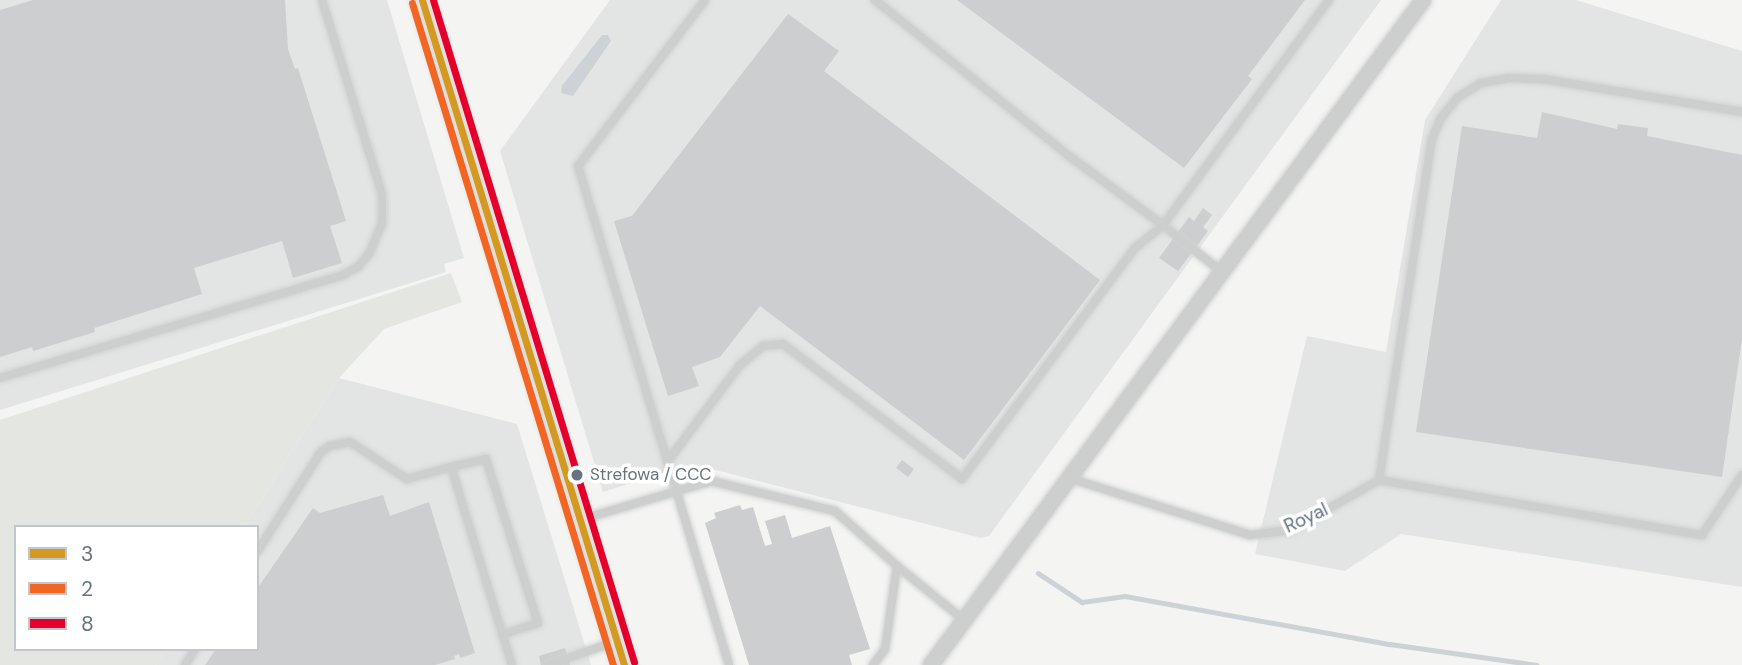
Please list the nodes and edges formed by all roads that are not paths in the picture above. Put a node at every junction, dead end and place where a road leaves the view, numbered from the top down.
1 (322, 0) edge
2 (422, 0) edge
3 (705, 0) edge
4 (875, 0) edge
5 (1329, 0) edge
6 (1423, 0) edge
7 (1742, 112) edge
8 (1163, 225) junction
9 (1222, 272) junction
10 (0, 378) edge
11 (667, 461) junction
12 (451, 467) junction
13 (1742, 475) edge
14 (1069, 478) junction
15 (1379, 480) junction
16 (676, 492) junction
17 (580, 520) junction
18 (259, 549) edge
19 (897, 566) junction
20 (964, 620) junction
21 (502, 635) junction
22 (617, 641) junction
23 (512, 665) edge
24 (548, 665) edge
25 (624, 665) edge
26 (729, 665) edge
27 (873, 665) edge
28 (931, 665) edge

1 - 10 lane
2 - 17 street
3 - 11 lane
4 - 8 lane
5 - 8 lane
6 - 9 street
7 - 15 lane
8 - 9 lane
8 - 11 lane
9 - 14 street
11 - 16 lane
12 - 18 lane
12 - 21 lane
12 - 21 lane
13 - 15 lane
14 - 15 lane, Royal
14 - 20 street
16 - 17 lane
16 - 19 lane
16 - 26 lane
17 - 22 street
19 - 20 lane
19 - 27 lane
20 - 28 street
21 - 23 lane
22 - 24 lane
22 - 25 street

